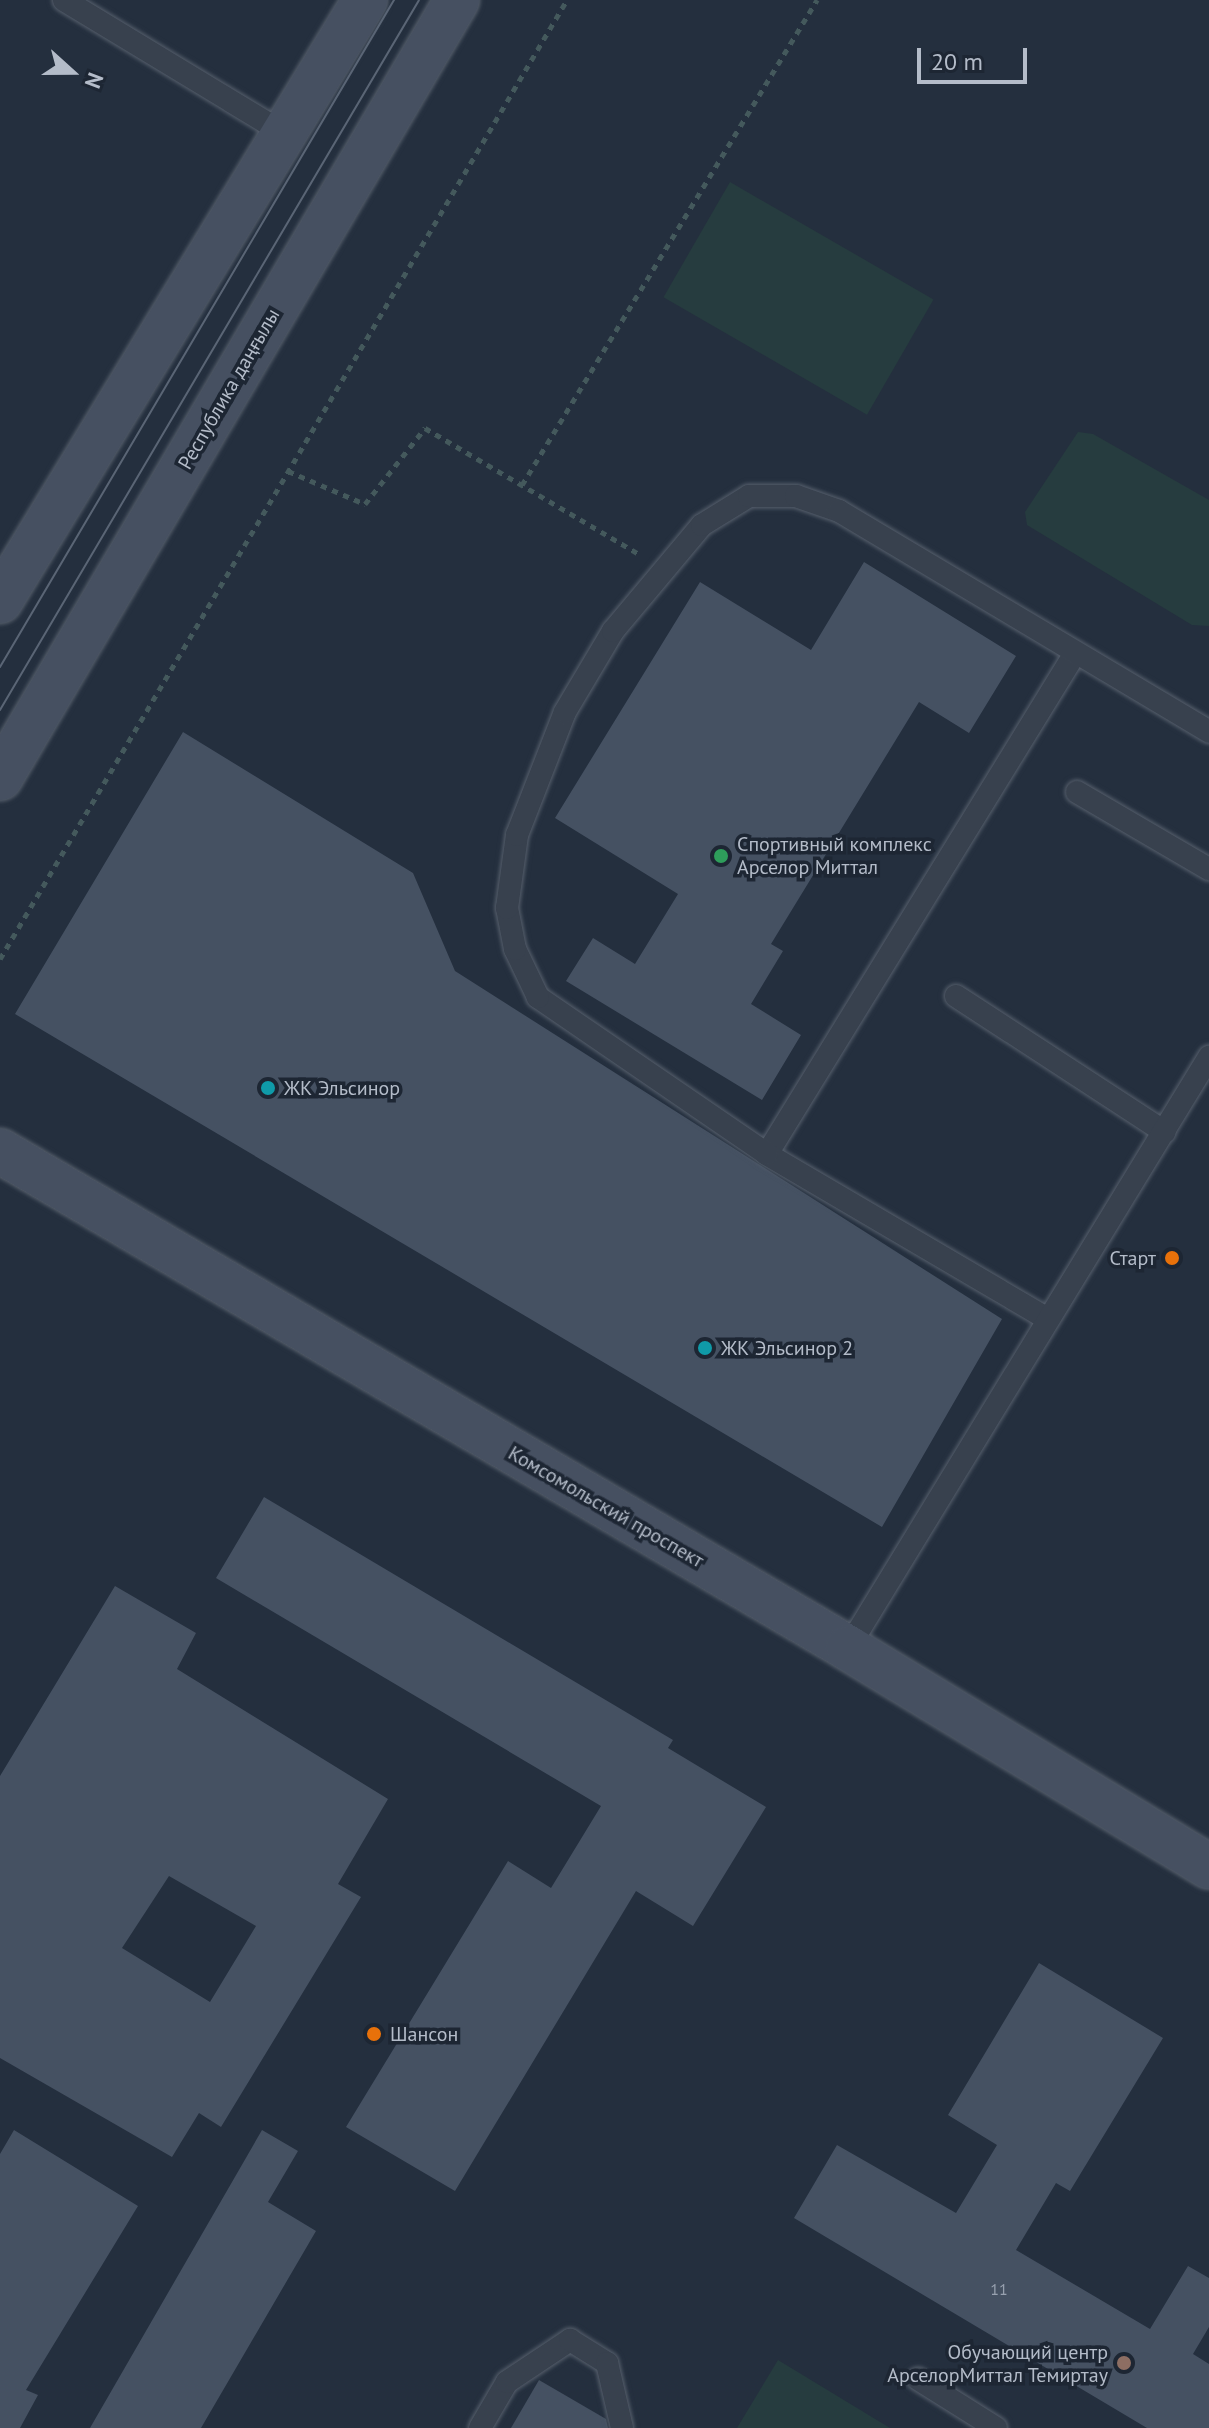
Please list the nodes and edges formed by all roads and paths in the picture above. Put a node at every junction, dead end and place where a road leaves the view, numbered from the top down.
1 (64, 0) edge
2 (365, 0) edge
3 (457, 0) edge
4 (567, 0) edge
5 (817, 0) edge
6 (285, 134) junction
7 (288, 471) junction
8 (522, 485) junction
9 (664, 568) junction
10 (0, 601) edge
11 (1074, 655) junction
12 (1209, 732) edge
13 (0, 778) edge
14 (1077, 792) dead end
15 (1209, 869) edge
16 (0, 959) edge
17 (956, 996) dead end
18 (1209, 1057) edge
19 (1165, 1132) junction
20 (0, 1151) edge
21 (767, 1154) junction
22 (1046, 1318) junction
23 (848, 1648) junction
24 (1209, 1867) edge
25 (918, 2379) dead end
26 (480, 2428) edge
27 (622, 2428) edge
28 (996, 2428) edge

1 - 6 lane
2 - 6 main road
3 - 13 main road, Республика даңғылы
4 - 7 path
5 - 8 path
6 - 10 main road
7 - 8 path
7 - 16 path
8 - 9 path
9 - 11 lane
9 - 21 lane
11 - 12 lane
11 - 21 lane
14 - 15 lane
17 - 19 lane
18 - 19 lane
19 - 22 lane
20 - 23 main road, Комсомольский проспект
21 - 22 lane
22 - 23 lane
23 - 24 main road, Комсомольский проспект
25 - 28 lane
26 - 27 lane

